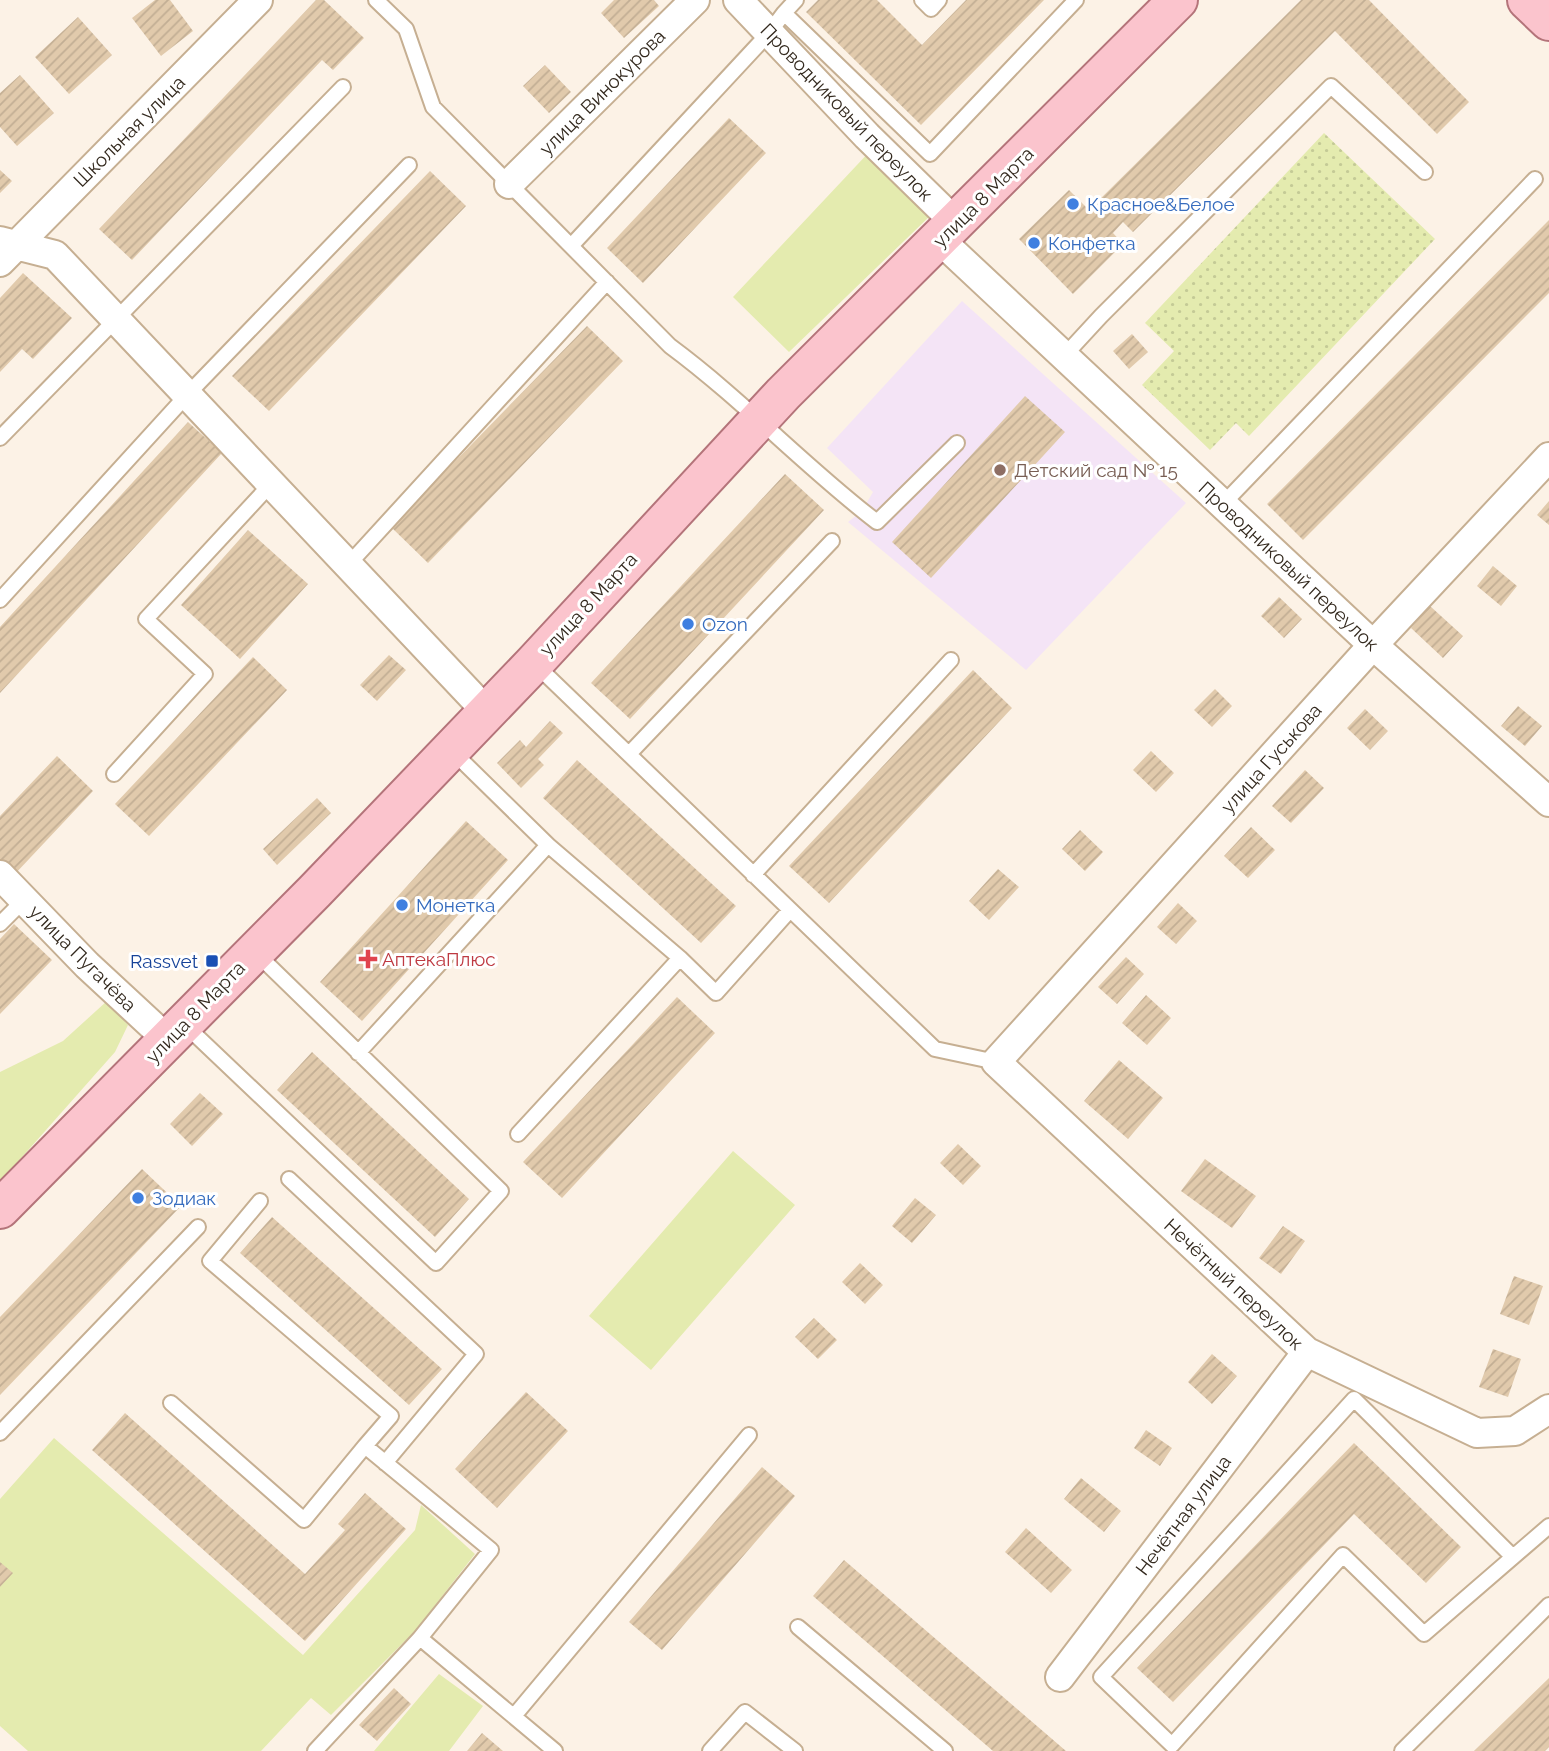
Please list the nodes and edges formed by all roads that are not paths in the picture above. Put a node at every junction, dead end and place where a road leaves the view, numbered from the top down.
1 (258, 0) edge
2 (376, 0) edge
3 (695, 0) edge
4 (738, 0) edge
5 (796, 0) edge
6 (922, 0) edge
7 (939, 0) edge
8 (1076, 0) edge
9 (1178, 0) edge
10 (1527, 0) edge
11 (1549, 21) edge
12 (777, 23) junction
13 (343, 87) dead end
14 (409, 165) dead end
15 (1425, 173) dead end
16 (1535, 179) dead end
17 (509, 184) junction
18 (948, 232) junction
19 (571, 246) junction
20 (6, 249) edge
21 (607, 282) junction
22 (116, 320) junction
23 (1065, 355) junction
24 (187, 395) junction
25 (760, 419) junction
26 (0, 438) edge
27 (957, 443) dead end
28 (1549, 457) edge
29 (271, 484) junction
30 (1223, 504) junction
31 (832, 541) dead end
32 (348, 565) junction
33 (0, 600) edge
34 (1373, 645) junction
35 (951, 660) dead end
36 (534, 663) junction
37 (486, 711) junction
38 (449, 749) junction
39 (629, 754) junction
40 (114, 774) dead end
41 (1549, 802) edge
42 (548, 845) junction
43 (753, 874) junction
44 (0, 875) edge
45 (24, 900) junction
46 (790, 910) junction
47 (0, 924) edge
48 (253, 951) junction
49 (680, 958) junction
50 (176, 1032) junction
51 (358, 1053) junction
52 (996, 1062) junction
53 (518, 1134) dead end
54 (289, 1179) dead end
55 (260, 1201) dead end
56 (0, 1209) edge
57 (198, 1227) dead end
58 (1307, 1352) junction
59 (171, 1403) dead end
60 (1549, 1409) edge
61 (0, 1433) edge
62 (748, 1435) dead end
63 (366, 1446) junction
64 (386, 1462) junction
65 (1549, 1526) edge
66 (1513, 1557) junction
67 (1549, 1605) edge
68 (798, 1627) dead end
69 (420, 1638) junction
70 (1060, 1677) dead end
71 (513, 1716) junction
72 (315, 1751) edge
73 (555, 1751) edge
74 (710, 1751) edge
75 (795, 1751) edge
76 (945, 1751) edge
77 (1402, 1751) edge

1 - 20 street, Школьная улица
2 - 17 lane
3 - 17 street, улица Винокурова
4 - 12 street, Проводниковый переулок
5 - 12 lane
6 - 7 lane
8 - 12 lane
9 - 18 main road, улица 8 Марта
10 - 11 main road
12 - 18 street, Проводниковый переулок
12 - 19 lane
13 - 22 lane
14 - 24 lane
15 - 23 lane
16 - 30 lane
17 - 19 lane
18 - 23 street, Проводниковый переулок
18 - 25 main road, улица 8 Марта
19 - 21 lane
20 - 22 street
21 - 25 lane
21 - 32 lane
22 - 24 street
22 - 26 lane
23 - 30 street, Проводниковый переулок
24 - 29 street
24 - 33 lane
25 - 27 lane
25 - 36 main road, улица 8 Марта
28 - 34 street, улица Гуськова
29 - 32 street
29 - 40 lane
30 - 34 street, Проводниковый переулок
31 - 39 lane
32 - 37 street
34 - 41 street, Проводниковый переулок
34 - 52 street, улица Гуськова
35 - 43 lane
36 - 37 main road, улица 8 Марта
36 - 39 lane
37 - 38 main road, улица 8 Марта
38 - 42 lane
38 - 48 main road, улица 8 Марта
39 - 43 lane
42 - 49 lane
42 - 51 lane
43 - 46 lane
44 - 45 street, улица Пугачёва
45 - 47 lane
45 - 50 street, улица Пугачёва
46 - 49 lane
46 - 52 lane
48 - 50 main road, улица 8 Марта
48 - 51 lane
49 - 53 lane
50 - 51 lane
50 - 56 main road, улица 8 Марта
52 - 58 street, Нечётный переулок
54 - 64 lane
55 - 63 lane
57 - 61 lane
58 - 60 street, Нечётный переулок
58 - 70 street, Нечётная улица
59 - 63 lane
62 - 71 lane
63 - 64 lane
64 - 69 lane
65 - 66 lane
66 - 66 lane
67 - 77 lane
68 - 76 lane
69 - 71 lane
69 - 72 lane
71 - 73 lane
74 - 75 lane

